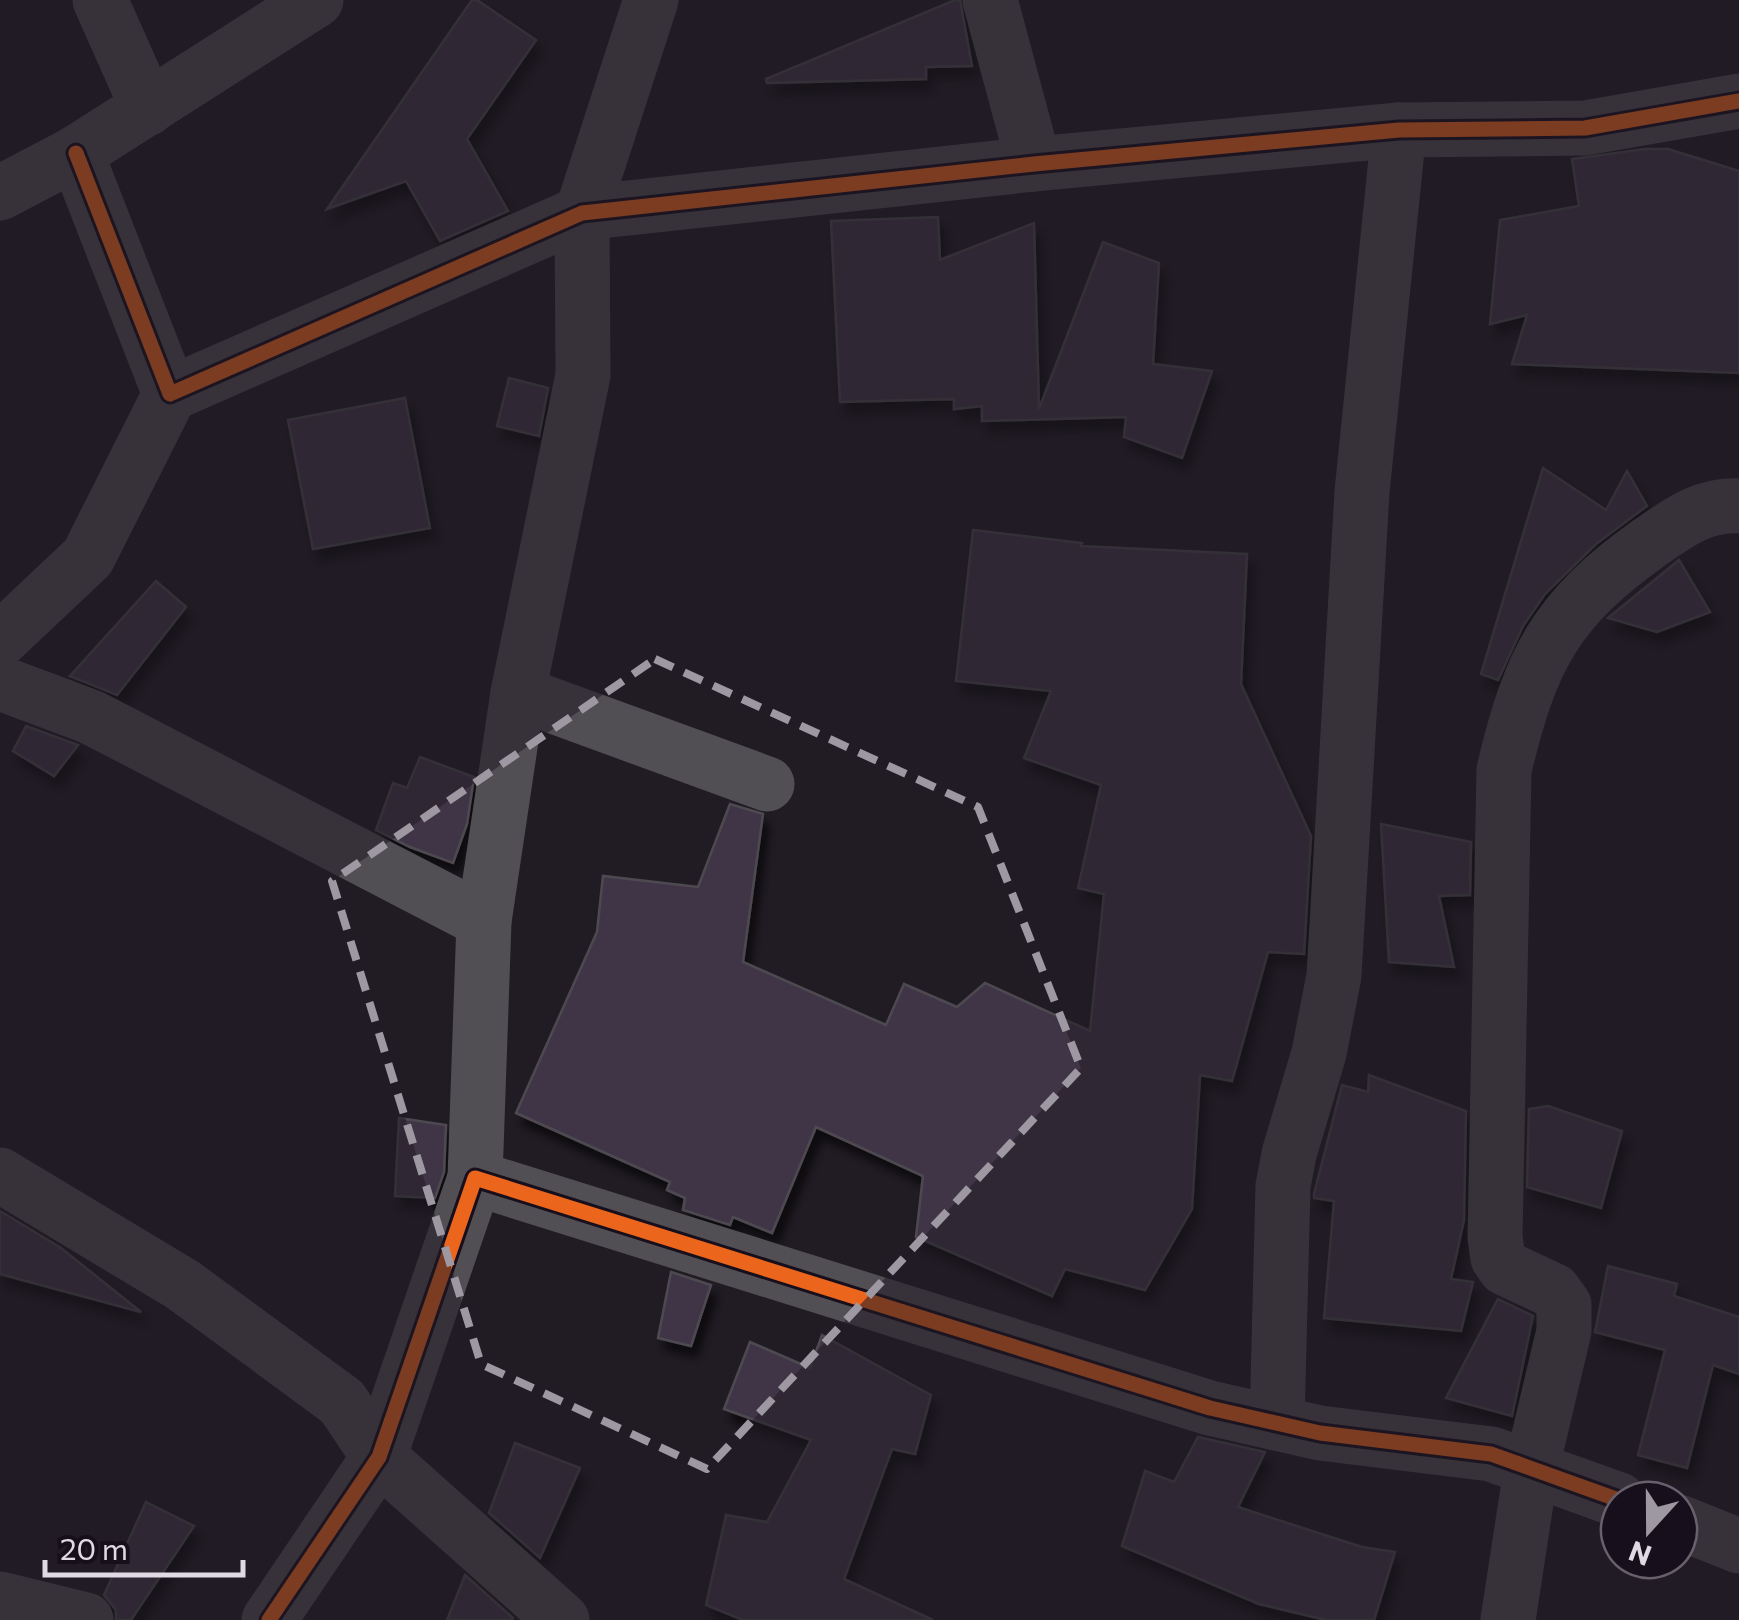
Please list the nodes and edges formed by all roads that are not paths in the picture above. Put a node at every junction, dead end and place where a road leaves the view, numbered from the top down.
1 (100, 0) edge
2 (316, 0) edge
3 (651, 0) edge
4 (990, 0) edge
5 (1739, 101) edge
6 (148, 108) junction
7 (1399, 130) junction
8 (76, 153) junction
9 (1034, 164) junction
10 (0, 193) edge
11 (582, 213) junction
12 (170, 394) junction
13 (1739, 506) edge
14 (0, 640) edge
15 (0, 682) edge
16 (518, 693) junction
17 (767, 784) dead end
18 (484, 921) junction
19 (0, 1175) edge
20 (475, 1178) junction
21 (1277, 1423) junction
22 (380, 1457) junction
23 (1531, 1470) junction
24 (1599, 1493) edge
25 (1699, 1530) edge
26 (1739, 1546) edge
27 (0, 1599) edge
28 (86, 1620) edge
29 (269, 1620) edge
30 (562, 1620) edge
31 (1508, 1620) edge

1 - 6 street
2 - 6 street
3 - 11 street
4 - 9 street
5 - 7 street
6 - 8 street
7 - 9 street
7 - 21 street
8 - 10 street
8 - 12 street
9 - 11 street
11 - 12 street
11 - 16 street
12 - 14 street
13 - 23 street
15 - 18 street
16 - 17 street
16 - 18 street
18 - 20 street
19 - 22 street
20 - 21 street
20 - 22 street
21 - 23 street
22 - 29 street
22 - 30 street
23 - 24 street
23 - 31 street
25 - 26 street
27 - 28 street

